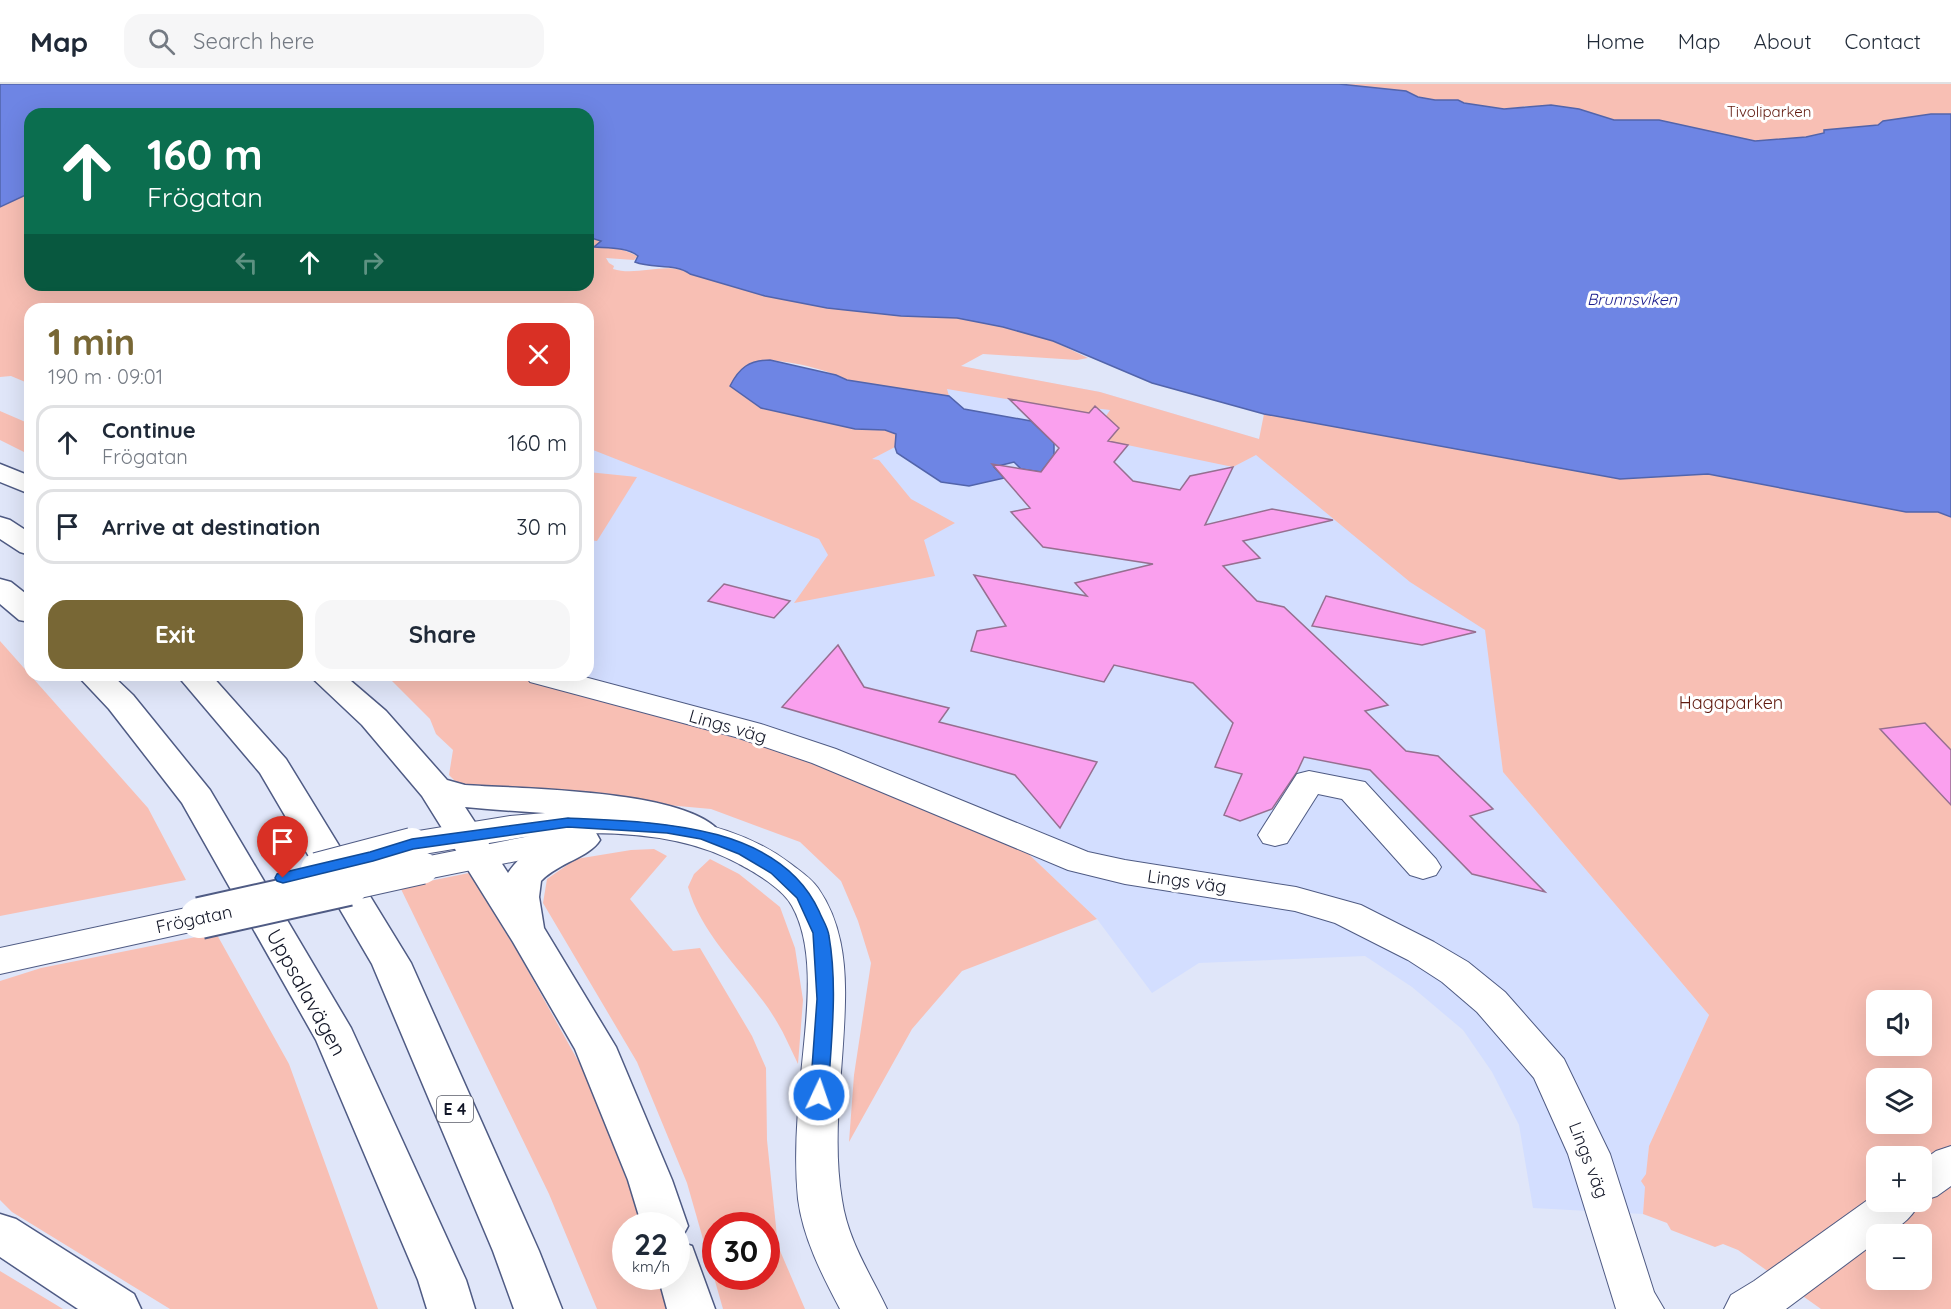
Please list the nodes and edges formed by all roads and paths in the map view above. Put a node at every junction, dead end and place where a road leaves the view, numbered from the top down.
1 (0, 472) edge
2 (24, 483) edge
3 (0, 526) edge
4 (24, 542) edge
5 (0, 588) edge
6 (24, 608) edge
7 (99, 681) edge
8 (198, 681) edge
9 (331, 681) edge
10 (563, 681) edge
11 (435, 789) junction
12 (704, 835) junction
13 (1275, 835) dead end
14 (582, 840) junction
15 (472, 846) junction
16 (745, 850) junction
17 (1423, 867) dead end
18 (196, 908) junction
19 (528, 934) junction
20 (0, 940) edge
21 (0, 961) edge
22 (1951, 1163) edge
23 (1932, 1177) edge
24 (660, 1212) edge
25 (1884, 1212) edge
26 (0, 1233) edge
27 (685, 1290) edge
28 (117, 1309) edge
29 (451, 1309) edge
30 (538, 1309) edge
31 (691, 1309) edge
32 (864, 1309) edge
33 (1641, 1309) edge
34 (1747, 1309) edge

1 - 2 highway
3 - 4 highway
5 - 6 highway
7 - 29 highway, Uppsalavägen
8 - 30 highway, E 4
9 - 11 highway
10 - 33 street, Lings väg
11 - 12 highway
11 - 15 highway
12 - 15 street
12 - 16 street
13 - 17 street
14 - 15 street
14 - 16 street
14 - 19 highway
15 - 18 street, Frögatan, bridge
15 - 19 highway
16 - 32 street
18 - 20 street, Frögatan
18 - 21 street, Frögatan
19 - 24 highway
22 - 23 street
25 - 34 street
26 - 28 highway
27 - 31 highway

